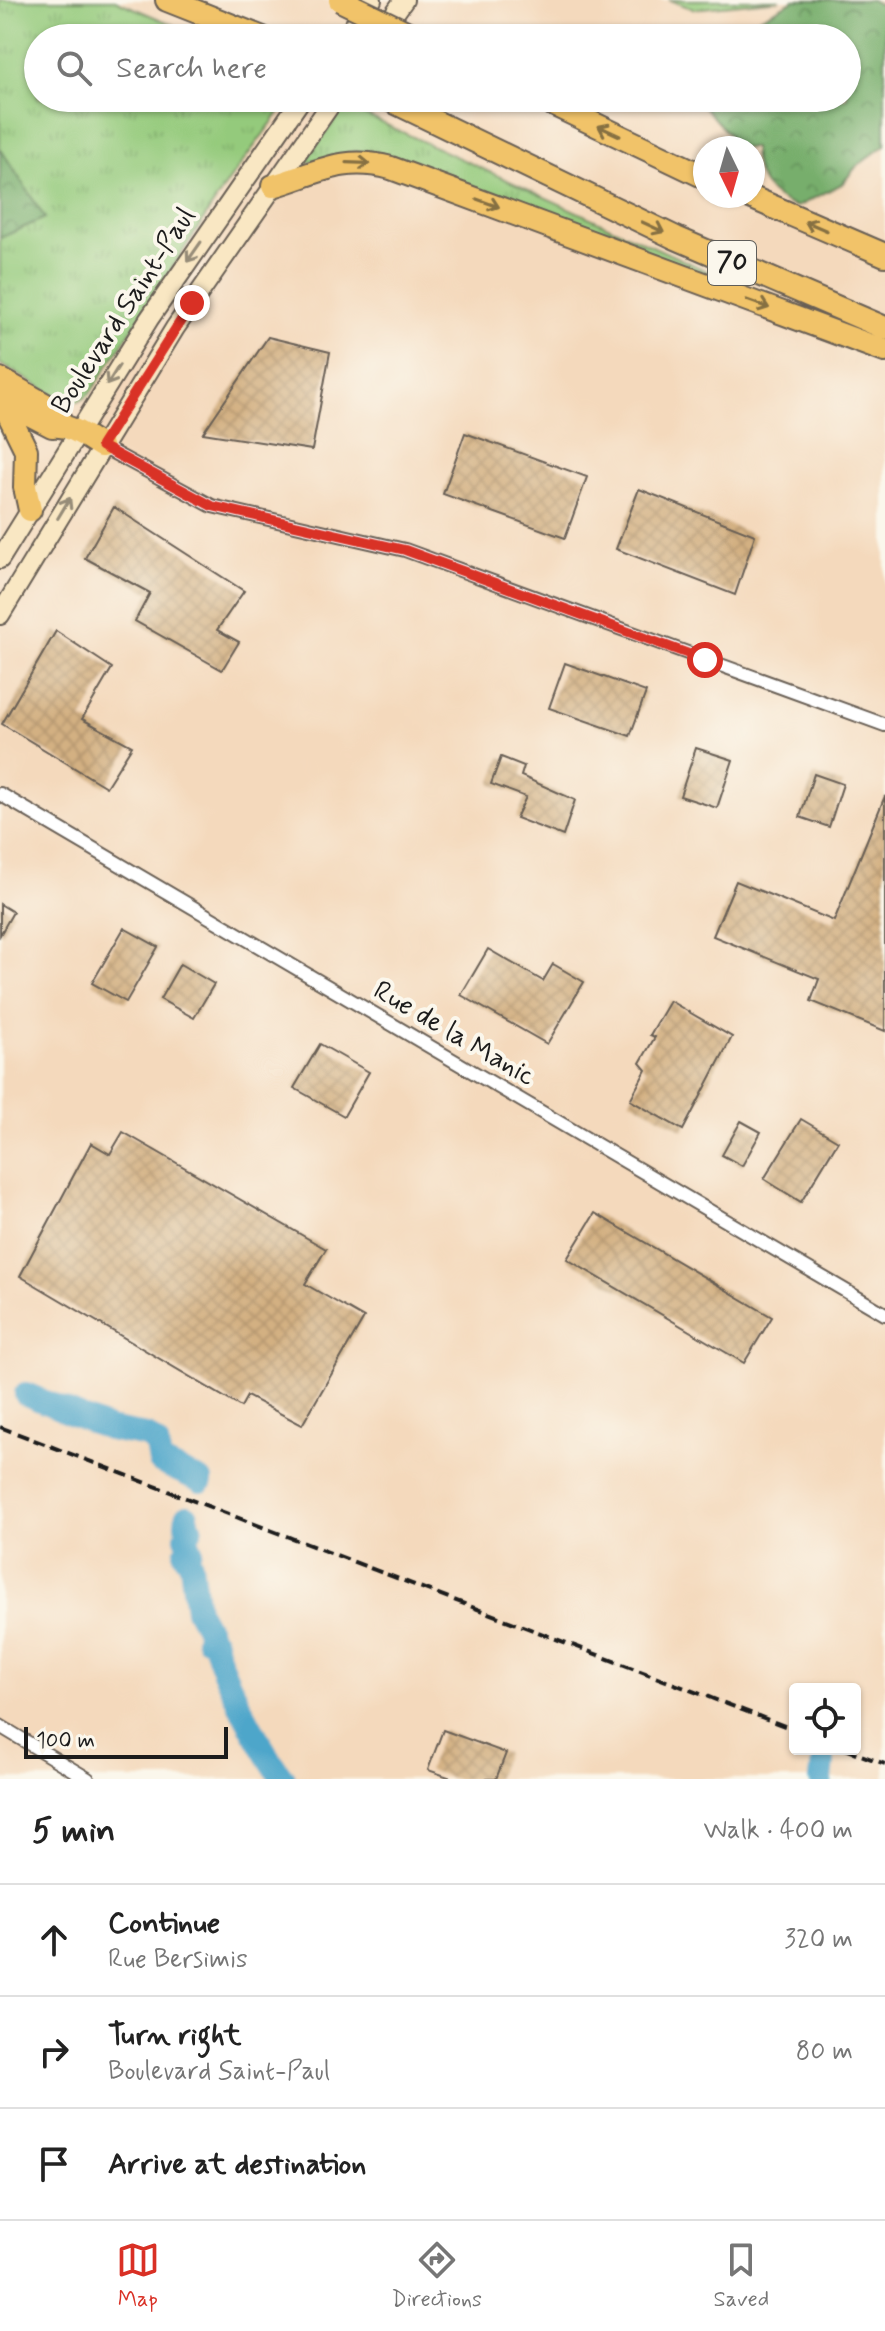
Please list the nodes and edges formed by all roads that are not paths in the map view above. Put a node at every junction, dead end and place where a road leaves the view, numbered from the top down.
1 (167, 0) edge
2 (186, 0) edge
3 (340, 0) edge
4 (372, 0) edge
5 (404, 0) edge
6 (228, 24) edge
7 (235, 24) edge
8 (355, 24) edge
9 (387, 24) edge
10 (389, 24) edge
11 (292, 112) edge
12 (325, 112) edge
13 (415, 112) edge
14 (569, 112) edge
15 (693, 171) edge
16 (273, 186) junction
17 (765, 203) edge
18 (885, 255) edge
19 (885, 328) edge
20 (885, 351) edge
21 (0, 379) edge
22 (0, 399) edge
23 (70, 428) junction
24 (101, 446) junction
25 (30, 510) junction
26 (0, 559) edge
27 (0, 615) edge
28 (885, 725) edge
29 (0, 794) edge
30 (885, 1314) edge
31 (0, 1726) edge
32 (88, 1779) edge

1 - 6 highway
2 - 7 highway
3 - 10 highway, bridge
4 - 8 main road
5 - 9 main road
11 -> 23 main road, Boulevard Saint-Paul
12 - 16 main road, Boulevard Saint-Paul
13 -> 19 highway, 70
15 -> 14 highway
16 -> 20 highway
16 - 24 main road, Boulevard Saint-Paul
18 -> 17 highway, 70
21 - 23 highway
22 - 23 highway
22 - 25 highway
23 - 24 highway
23 - 25 main road, Boulevard Saint-Paul
27 -> 24 main road, Boulevard Saint-Paul
24 - 28 street
25 - 26 main road, Boulevard Saint-Paul
29 - 30 street, Rue de la Manic
31 - 32 street

